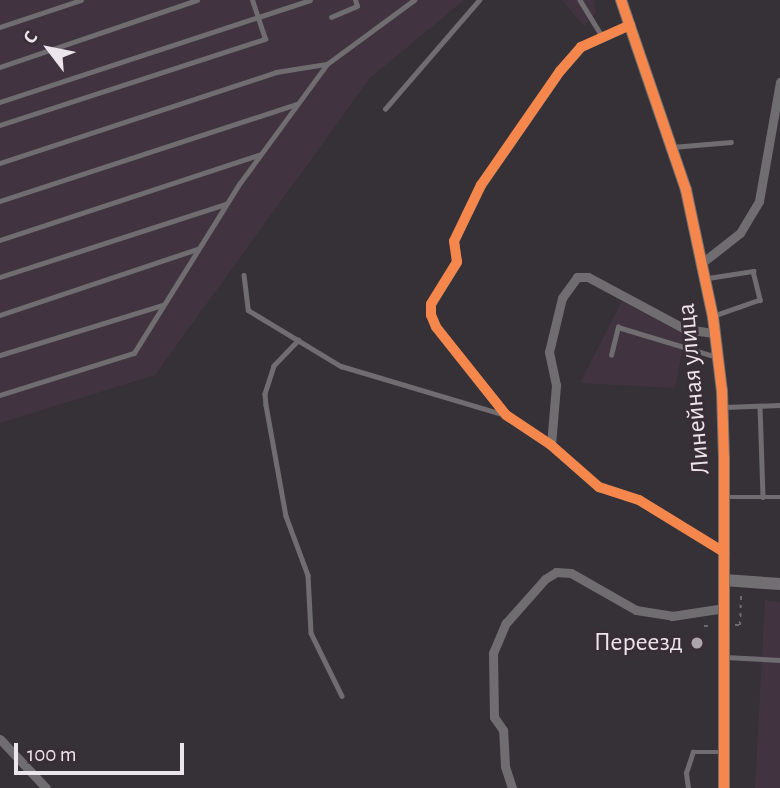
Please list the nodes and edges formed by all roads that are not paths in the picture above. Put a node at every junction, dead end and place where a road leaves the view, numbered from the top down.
1 (81, 0) edge
2 (197, 0) edge
3 (253, 0) edge
4 (310, 0) edge
5 (355, 0) edge
6 (414, 0) edge
7 (479, 0) edge
8 (580, 0) edge
9 (621, 0) edge
10 (331, 17) dead end
11 (259, 19) junction
12 (630, 25) junction
13 (0, 27) edge
14 (603, 36) junction
15 (327, 64) junction
16 (0, 66) edge
17 (780, 82) edge
18 (0, 102) edge
19 (298, 104) junction
20 (385, 109) dead end
21 (0, 125) edge
22 (731, 142) dead end
23 (775, 144) edge
24 (671, 147) junction
25 (260, 155) junction
26 (0, 163) edge
27 (0, 201) edge
28 (226, 204) junction
29 (0, 240) edge
30 (198, 249) junction
31 (703, 262) junction
32 (244, 275) dead end
33 (0, 277) edge
34 (706, 278) junction
35 (163, 305) junction
36 (0, 315) edge
37 (713, 317) junction
38 (715, 333) junction
39 (299, 340) junction
40 (0, 355) edge
41 (611, 355) dead end
42 (718, 357) junction
43 (0, 395) edge
44 (780, 405) edge
45 (760, 406) junction
46 (723, 407) junction
47 (506, 415) junction
48 (551, 445) junction
49 (724, 496) junction
50 (763, 497) junction
51 (780, 497) edge
52 (724, 552) junction
53 (724, 580) junction
54 (780, 584) edge
55 (724, 608) junction
56 (724, 657) junction
57 (780, 660) edge
58 (342, 696) dead end
59 (0, 739) edge
60 (724, 751) junction
61 (46, 788) edge
62 (512, 788) edge
63 (688, 788) edge
64 (724, 788) edge

1 - 13 lane
2 - 16 lane
3 - 11 lane
4 - 11 lane
5 - 10 lane
6 - 15 lane
7 - 20 lane
8 - 14 lane
9 - 12 street, Линейная улица
11 - 18 lane
11 - 21 lane
12 - 14 street
12 - 24 street, Линейная улица
14 - 47 street
15 - 19 lane
15 - 26 lane
17 - 23 street
19 - 25 lane
19 - 27 lane
22 - 24 lane
23 - 31 street
24 - 31 street, Линейная улица
25 - 28 lane
25 - 29 lane
28 - 30 lane
28 - 33 lane
30 - 35 lane
30 - 36 lane
31 - 34 street, Линейная улица
32 - 39 lane
34 - 37 street, Линейная улица
34 - 37 lane
35 - 40 lane
35 - 43 lane
37 - 38 street, Линейная улица
38 - 42 street, Линейная улица
38 - 48 street
39 - 47 lane
39 - 58 lane
41 - 42 lane
42 - 46 street, Линейная улица
44 - 45 lane
45 - 46 lane
45 - 50 lane
46 - 49 street, Линейная улица
47 - 48 street
48 - 52 street
49 - 50 lane
49 - 52 street, Линейная улица
50 - 51 lane
52 - 53 street, Линейная улица
53 - 54 street
53 - 55 street, Линейная улица
55 - 56 street, Линейная улица
55 - 62 street
56 - 57 lane
56 - 60 street, Линейная улица
59 - 61 street
60 - 63 lane
60 - 64 street, Линейная улица

